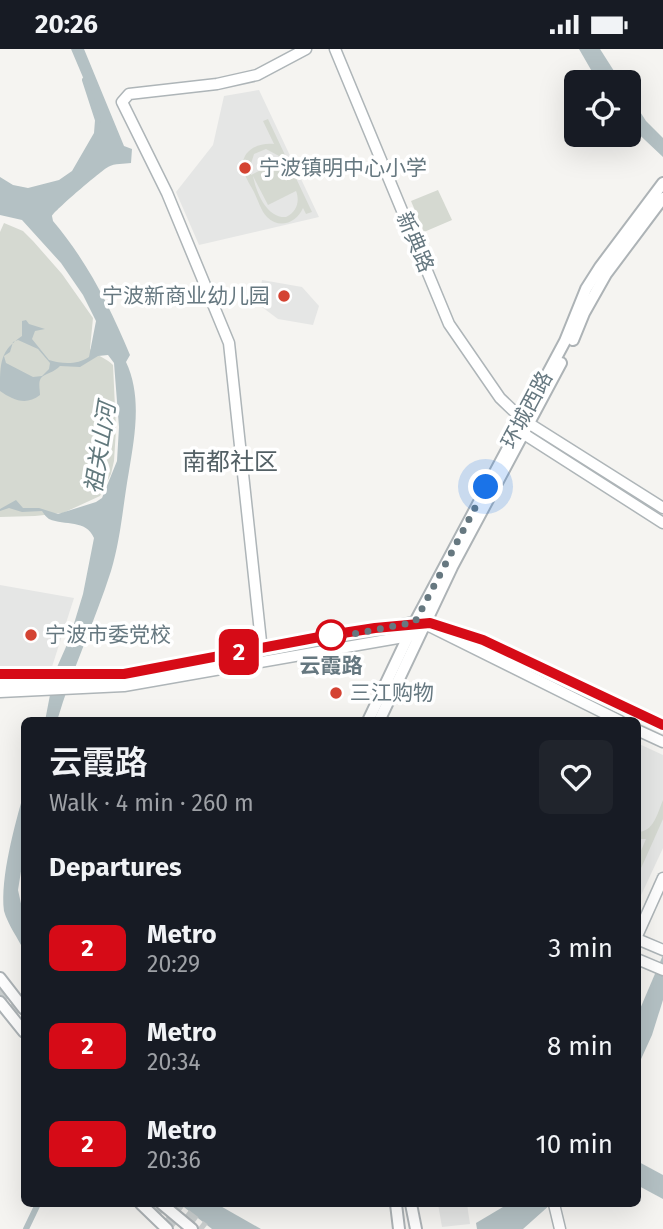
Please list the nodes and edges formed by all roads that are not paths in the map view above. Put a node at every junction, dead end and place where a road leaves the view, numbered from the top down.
1 (306, 49) edge
2 (335, 49) edge
3 (663, 183) edge
4 (663, 198) edge
5 (526, 421) junction
6 (524, 434) junction
7 (663, 508) edge
8 (663, 523) edge
9 (421, 629) junction
10 (262, 652) junction
11 (0, 683) edge
12 (88, 683) junction
13 (26, 686) junction
14 (0, 692) edge
15 (370, 717) edge
16 (381, 717) edge
17 (611, 717) edge
18 (641, 732) edge
19 (663, 743) edge
20 (663, 879) edge
21 (641, 929) edge
22 (641, 940) edge
23 (663, 950) edge
24 (641, 961) edge
25 (663, 969) edge
26 (0, 978) edge
27 (0, 1002) edge
28 (21, 1003) edge
29 (21, 1009) edge
30 (11, 1014) junction
31 (21, 1028) edge
32 (144, 1207) edge
33 (166, 1207) edge
34 (396, 1207) edge
35 (411, 1207) edge
36 (555, 1207) edge
37 (167, 1229) edge
38 (192, 1229) edge
39 (400, 1229) edge
40 (416, 1229) edge
41 (560, 1229) edge

1 - 10 main road
2 - 5 main road, 新典路
3 - 5 main road, 环城西路
4 - 5 main road, 环城西路
5 - 6 main road, 环城西路
5 - 7 main road, 新典路
5 - 9 main road, 环城西路
6 - 8 main road
6 - 9 main road, 环城西路
9 - 10 main road
9 - 12 main road
9 - 15 main road, 环城西路
9 - 16 main road, 环城西路
9 - 17 main road
10 - 12 main road
11 - 13 main road
12 - 13 main road
13 - 14 main road
18 - 19 main road
20 - 21 main road
22 - 23 main road
24 - 25 main road
26 - 28 main road
27 - 30 main road
29 - 30 main road
30 - 31 main road
32 - 37 main road
33 - 38 main road
34 - 39 main road
35 - 40 main road
36 - 41 main road

